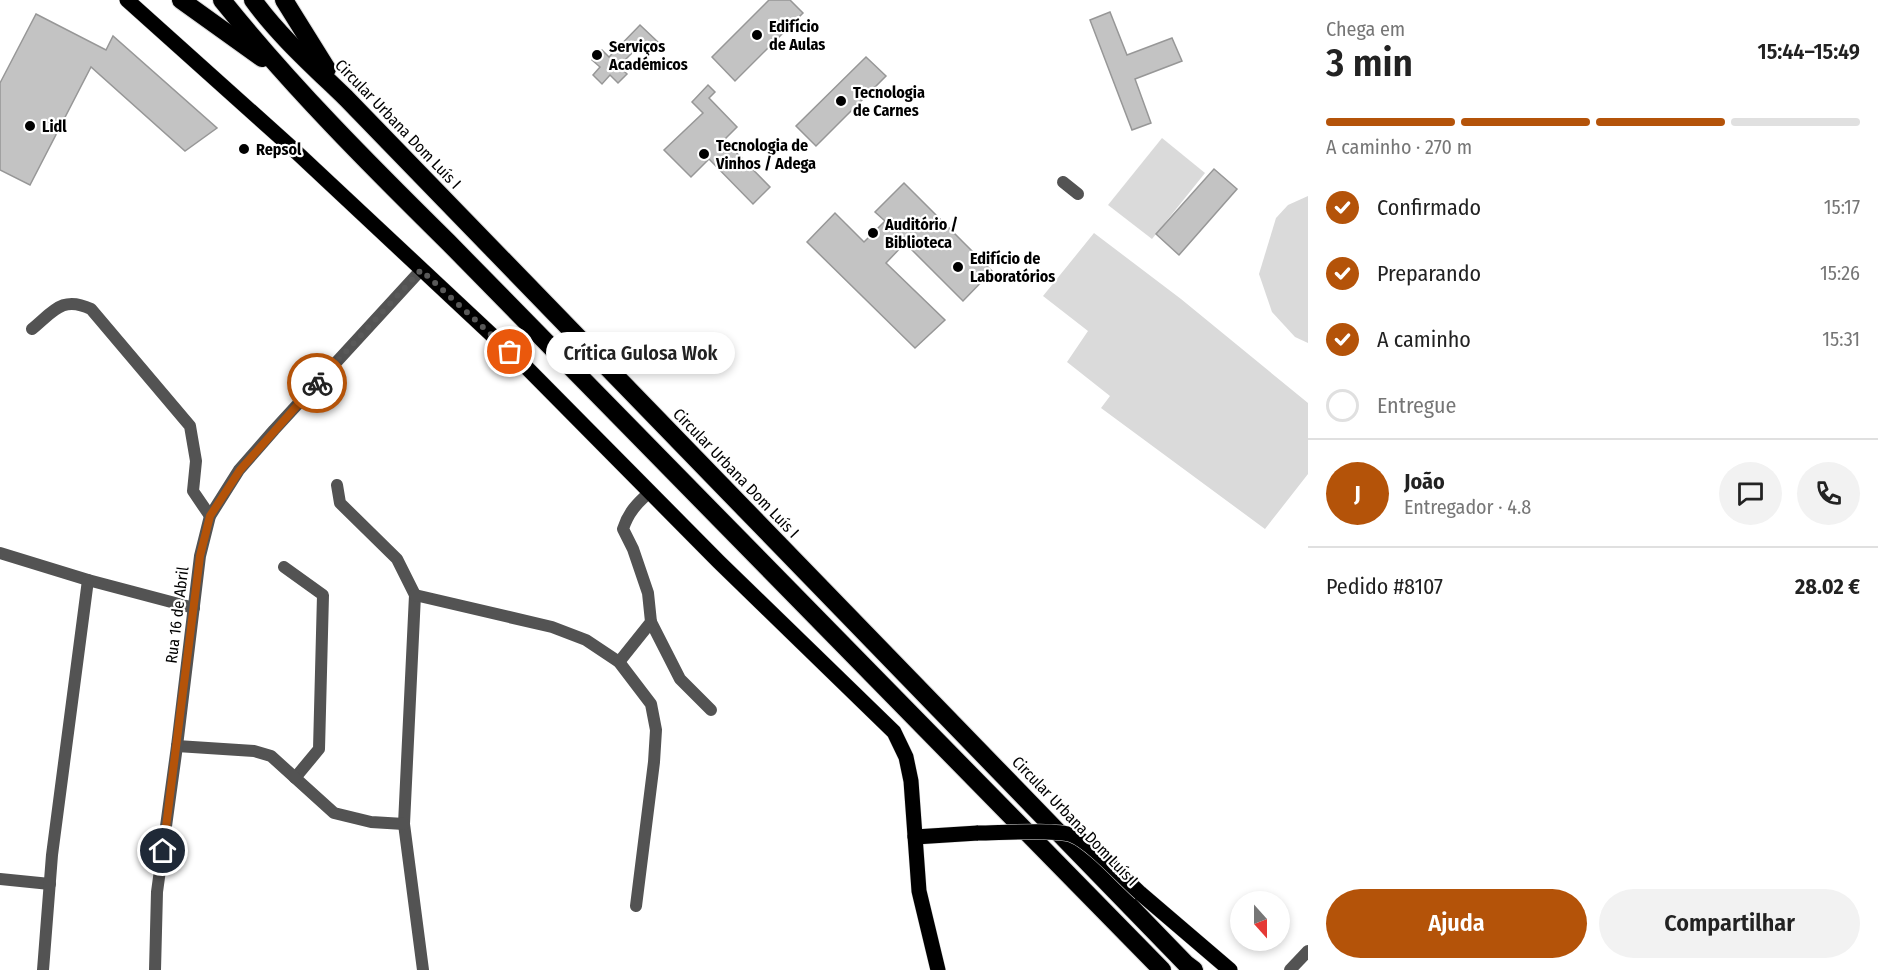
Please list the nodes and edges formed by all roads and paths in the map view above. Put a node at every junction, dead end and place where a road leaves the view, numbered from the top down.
1 (127, 0) edge
2 (181, 0) edge
3 (222, 0) edge
4 (253, 0) edge
5 (284, 0) edge
6 (285, 75) junction
7 (351, 102) junction
8 (1063, 182) dead end
9 (1078, 194) dead end
10 (421, 270) junction
11 (32, 328) dead end
12 (337, 485) dead end
13 (650, 492) junction
14 (210, 516) junction
15 (0, 553) edge
16 (284, 567) dead end
17 (88, 580) junction
18 (415, 595) junction
19 (194, 608) junction
20 (651, 622) junction
21 (619, 662) junction
22 (711, 710) dead end
23 (177, 746) junction
24 (295, 778) junction
25 (404, 824) junction
26 (915, 837) junction
27 (0, 879) edge
28 (50, 884) junction
29 (636, 906) dead end
30 (1306, 954) edge
31 (43, 970) edge
32 (155, 970) edge
33 (423, 970) edge
34 (938, 970) edge
35 (1162, 970) edge
36 (1194, 970) edge
37 (1230, 970) edge
38 (1290, 970) edge

1 - 10 main road
2 - 6 highway
3 - 6 highway
4 - 7 highway, Circular Urbana Dom Luís I
5 - 7 highway
6 - 35 highway
7 - 36 highway, Circular Urbana Dom Luís I
8 - 9 street
10 - 13 main road
10 - 14 street, Rua 16 de Abril
11 - 14 street
12 - 18 street
13 - 20 street
13 - 26 main road
14 - 19 street, Rua 16 de Abril
15 - 17 street
16 - 24 street
17 - 19 street
17 - 28 street
18 - 21 street
18 - 25 street
19 - 23 street, Rua 16 de Abril
20 - 21 street
20 - 22 street
21 - 29 street
23 - 24 street
23 - 32 street, Rua 16 de Abril
24 - 25 street
25 - 33 street
26 - 34 main road
26 - 37 main road, bridge
27 - 28 street
28 - 31 street
30 - 38 street

